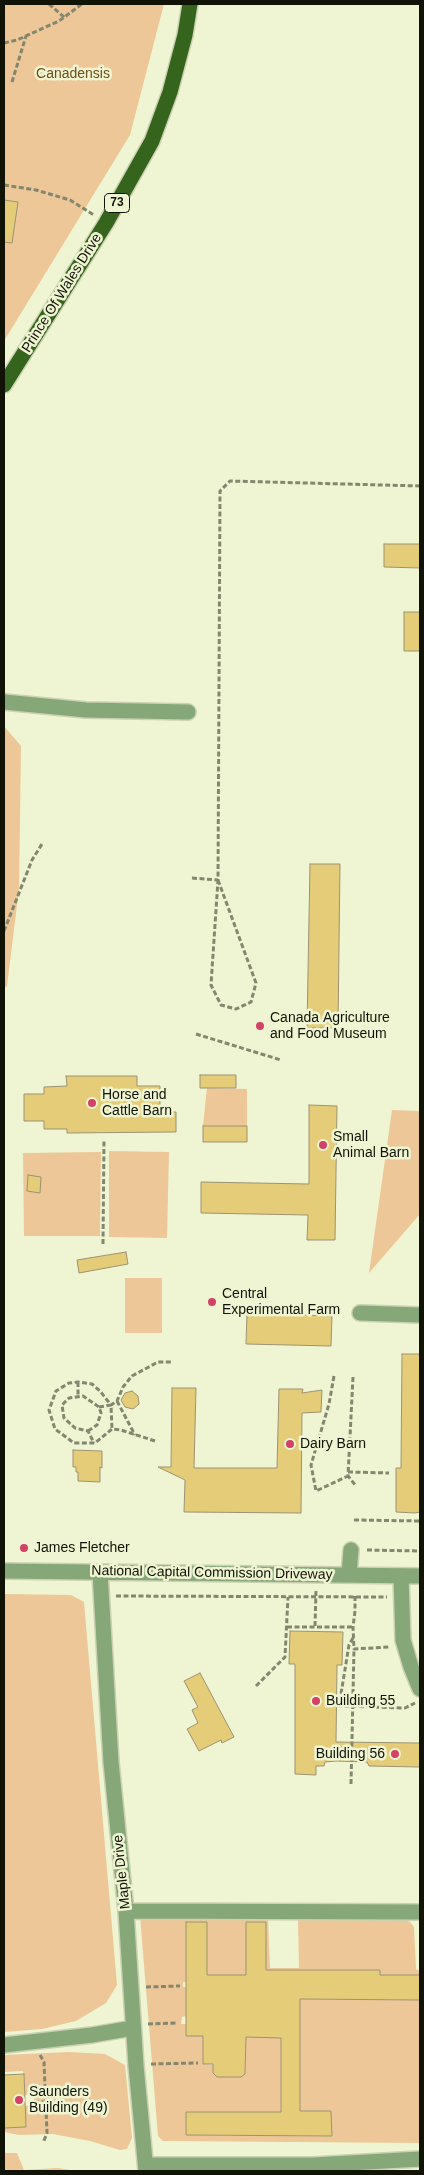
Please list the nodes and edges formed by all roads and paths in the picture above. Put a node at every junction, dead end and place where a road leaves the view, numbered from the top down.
1 (49, 4) edge
2 (82, 4) edge
3 (190, 4) edge
4 (64, 18) junction
5 (27, 36) junction
6 (4, 43) edge
7 (12, 82) dead end
8 (4, 185) edge
9 (106, 223) junction
10 (4, 385) edge
11 (420, 486) edge
12 (4, 702) edge
13 (188, 712) dead end
14 (42, 844) dead end
15 (192, 878) dead end
16 (218, 880) junction
17 (4, 931) edge
18 (196, 1034) dead end
19 (281, 1060) dead end
20 (104, 1140) dead end
21 (103, 1244) dead end
22 (360, 1313) dead end
23 (420, 1315) edge
24 (173, 1362) dead end
25 (334, 1376) dead end
26 (353, 1377) dead end
27 (78, 1382) junction
28 (78, 1397) junction
29 (116, 1401) junction
30 (110, 1405) junction
31 (99, 1407) junction
32 (112, 1429) junction
33 (88, 1430) junction
34 (135, 1435) junction
35 (155, 1441) dead end
36 (95, 1443) junction
37 (348, 1474) junction
38 (389, 1474) dead end
39 (356, 1486) dead end
40 (354, 1520) dead end
41 (420, 1521) edge
42 (351, 1550) joint
43 (420, 1551) edge
44 (4, 1571) edge
45 (100, 1572) junction
46 (316, 1574) junction
47 (349, 1575) junction
48 (402, 1576) junction
49 (420, 1576) edge
50 (113, 1596) dead end
51 (316, 1596) junction
52 (355, 1596) junction
53 (288, 1597) junction
54 (402, 1597) junction
55 (315, 1626) junction
56 (287, 1627) junction
57 (353, 1627) junction
58 (353, 1638) junction
59 (404, 1645) junction
60 (354, 1649) junction
61 (256, 1686) dead end
62 (420, 1688) edge
63 (420, 1701) edge
64 (352, 1706) junction
65 (351, 1784) dead end
66 (126, 1911) junction
67 (420, 1912) edge
68 (180, 1986) dead end
69 (143, 1988) dead end
70 (177, 2023) dead end
71 (140, 2026) junction
72 (33, 2043) junction
73 (4, 2045) edge
74 (198, 2063) dead end
75 (149, 2064) dead end
76 (34, 2102) dead end
77 (46, 2102) junction
78 (43, 2143) dead end
79 (420, 2159) edge
80 (146, 2168) edge
81 (313, 2168) edge

1 - 4 path
2 - 4 path
3 - 9 main road, Prince Of Wales Drive / 73
4 - 5 path
5 - 6 path
5 - 7 path
8 - 9 path
9 - 10 main road, Prince Of Wales Drive / 73
11 - 16 path
12 - 13 street
14 - 17 path
15 - 16 path
16 - 16 path
18 - 19 path
20 - 21 path
22 - 23 street
24 - 29 path
25 - 37 path
26 - 37 path
27 - 28 path
27 - 30 path
27 - 36 path
28 - 31 path
28 - 33 path
29 - 30 path
29 - 34 path
30 - 31 path
30 - 32 path
31 - 33 path
32 - 34 path
32 - 36 path
33 - 36 path
34 - 35 path
37 - 38 path
37 - 39 path
40 - 41 path
42 - 43 path
42 - 47 street
44 - 45 street, National Capital Commission Driveway
45 - 46 street, National Capital Commission Driveway
45 - 66 street, Maple Drive
46 - 47 street, National Capital Commission Driveway
46 - 51 path
47 - 48 street, National Capital Commission Driveway
48 - 49 street, National Capital Commission Driveway
48 - 54 street
50 - 53 path
51 - 52 path
51 - 53 path
51 - 55 path
52 - 54 path
52 - 57 path
53 - 56 path
54 - 59 street
55 - 56 path
55 - 57 path
56 - 61 path
57 - 58 path
58 - 60 path
58 - 64 path
59 - 60 path
59 - 62 street
60 - 64 path
63 - 64 path
64 - 65 path
66 - 67 street
66 - 71 street, Maple Drive
68 - 69 path
70 - 71 path
71 - 72 street
71 - 80 street, Maple Drive
72 - 73 street
72 - 77 path
74 - 75 path
76 - 77 path
77 - 78 path
79 - 81 street
80 - 81 street

